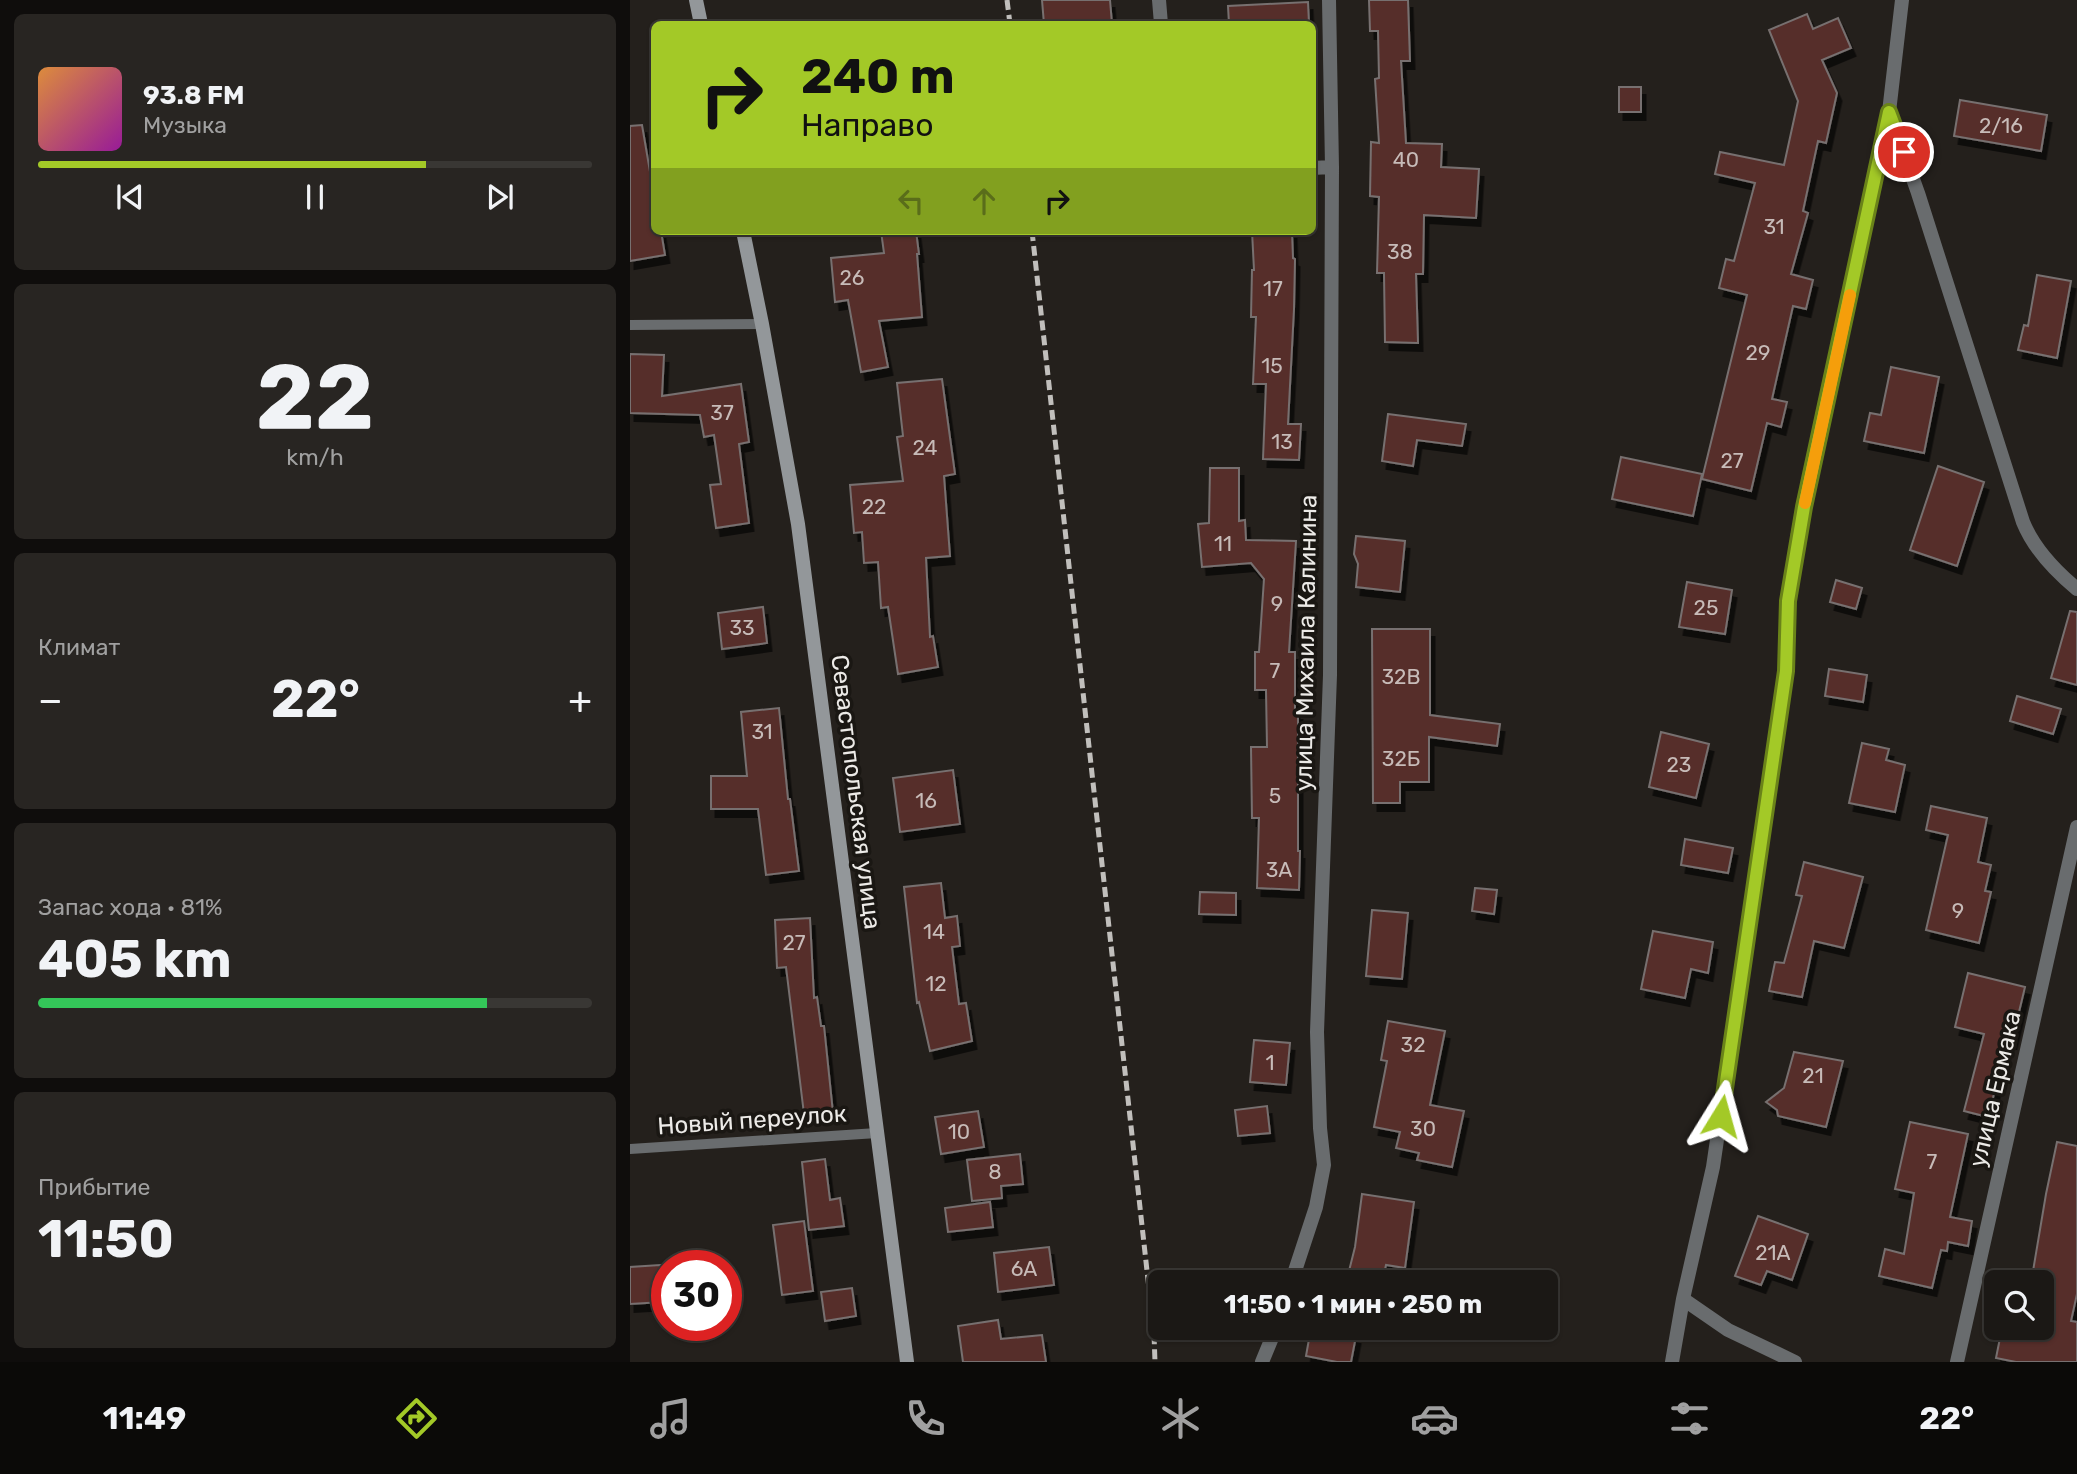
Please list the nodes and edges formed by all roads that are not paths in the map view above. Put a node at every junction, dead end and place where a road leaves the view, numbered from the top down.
1 (696, 0) edge
2 (1159, 0) edge
3 (1329, 0) edge
4 (1902, 0) edge
5 (700, 21) edge
6 (1161, 21) edge
7 (1889, 112) junction
8 (1332, 167) junction
9 (1316, 168) edge
10 (744, 235) edge
11 (762, 324) junction
12 (630, 325) edge
13 (2077, 589) edge
14 (2077, 827) edge
15 (877, 1133) junction
16 (630, 1149) edge
17 (1296, 1270) edge
18 (1683, 1299) junction
19 (1271, 1340) edge
20 (907, 1362) edge
21 (1262, 1362) edge
22 (1672, 1362) edge
23 (1795, 1362) edge
24 (1957, 1362) edge

1 - 5 street
2 - 6 street
3 - 8 street, улица Михаила Калинина
4 - 7 street
7 - 13 street
7 - 18 street
8 - 9 street
8 - 17 street, улица Михаила Калинина
10 - 11 street, Севастопольская улица
11 - 12 lane
11 - 15 street, Севастопольская улица
14 - 24 street, улица Ермака
15 - 16 lane, Новый переулок
15 - 20 street, Севастопольская улица
18 - 22 street
18 - 23 street
19 - 21 street

